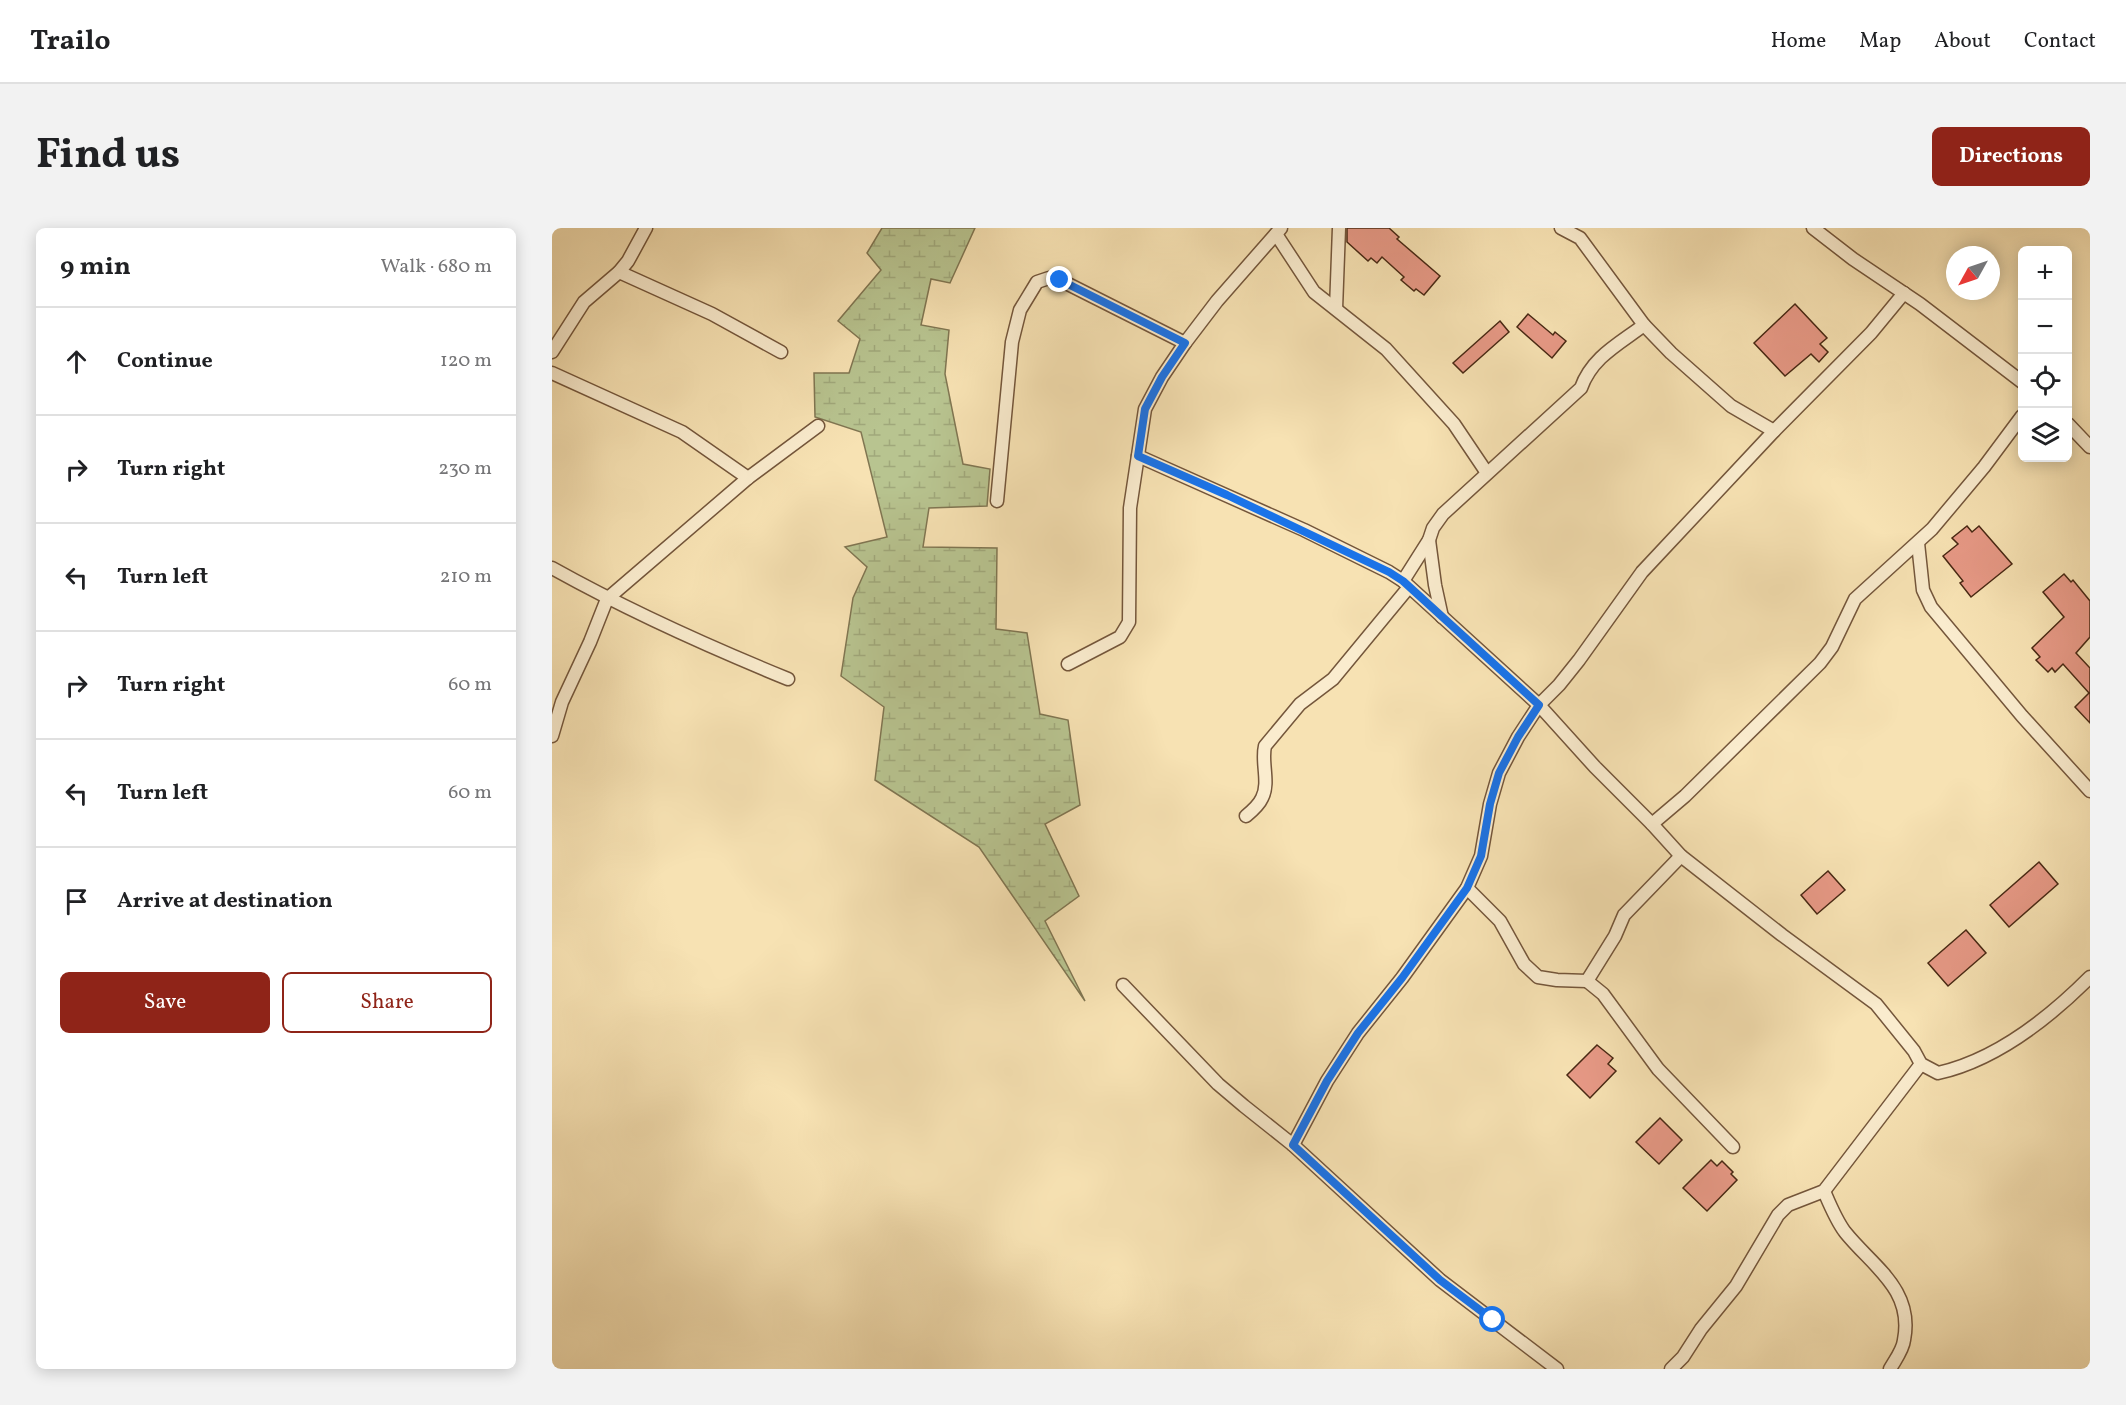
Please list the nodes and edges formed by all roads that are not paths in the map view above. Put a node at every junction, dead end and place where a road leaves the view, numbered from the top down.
1 (646, 228) edge
2 (1339, 228) edge
3 (1561, 228) edge
4 (1813, 228) edge
5 (1278, 231) edge
6 (619, 272) junction
7 (1904, 293) junction
8 (1336, 309) junction
9 (1644, 325) junction
10 (1185, 343) junction
11 (552, 352) edge
12 (782, 352) dead end
13 (552, 373) edge
14 (2018, 379) edge
15 (2018, 421) edge
16 (818, 426) dead end
17 (2072, 429) edge
18 (1774, 431) junction
19 (2090, 447) edge
20 (1138, 456) junction
21 (1487, 473) junction
22 (748, 478) junction
23 (997, 501) dead end
24 (1429, 540) junction
25 (1918, 543) junction
26 (552, 568) edge
27 (1406, 584) junction
28 (607, 599) junction
29 (1442, 617) junction
30 (1068, 664) dead end
31 (788, 679) dead end
32 (1539, 705) junction
33 (552, 736) edge
34 (2090, 791) edge
35 (1246, 816) dead end
36 (1652, 824) junction
37 (1681, 856) junction
38 (1467, 888) junction
39 (2090, 977) edge
40 (1587, 981) junction
41 (1124, 985) dead end
42 (1921, 1064) junction
43 (1293, 1145) junction
44 (1733, 1147) dead end
45 (1824, 1191) junction
46 (1557, 1369) edge
47 (1671, 1369) edge
48 (1890, 1369) edge

1 - 6 street
2 - 8 street
3 - 9 street
4 - 7 street
5 - 8 street
5 - 10 street
6 - 11 street
6 - 12 street
7 - 14 street
7 - 18 street
8 - 21 street
9 - 18 street
9 - 21 street
10 - 20 street
10 - 23 street
13 - 22 street
15 - 25 street
16 - 22 street
17 - 19 street
18 - 32 street
20 - 27 street
20 - 30 street
21 - 24 street
22 - 28 street
24 - 27 street
24 - 29 street
25 - 34 street
25 - 36 street
26 - 28 street
27 - 29 street
27 - 35 street
28 - 31 street
28 - 33 street
29 - 32 street
32 - 36 street
32 - 38 street
36 - 37 street
37 - 40 street
37 - 42 street
38 - 40 street
38 - 43 street
39 - 42 street
40 - 44 street
41 - 43 street
42 - 45 street
43 - 46 street
45 - 47 street
45 - 48 street

